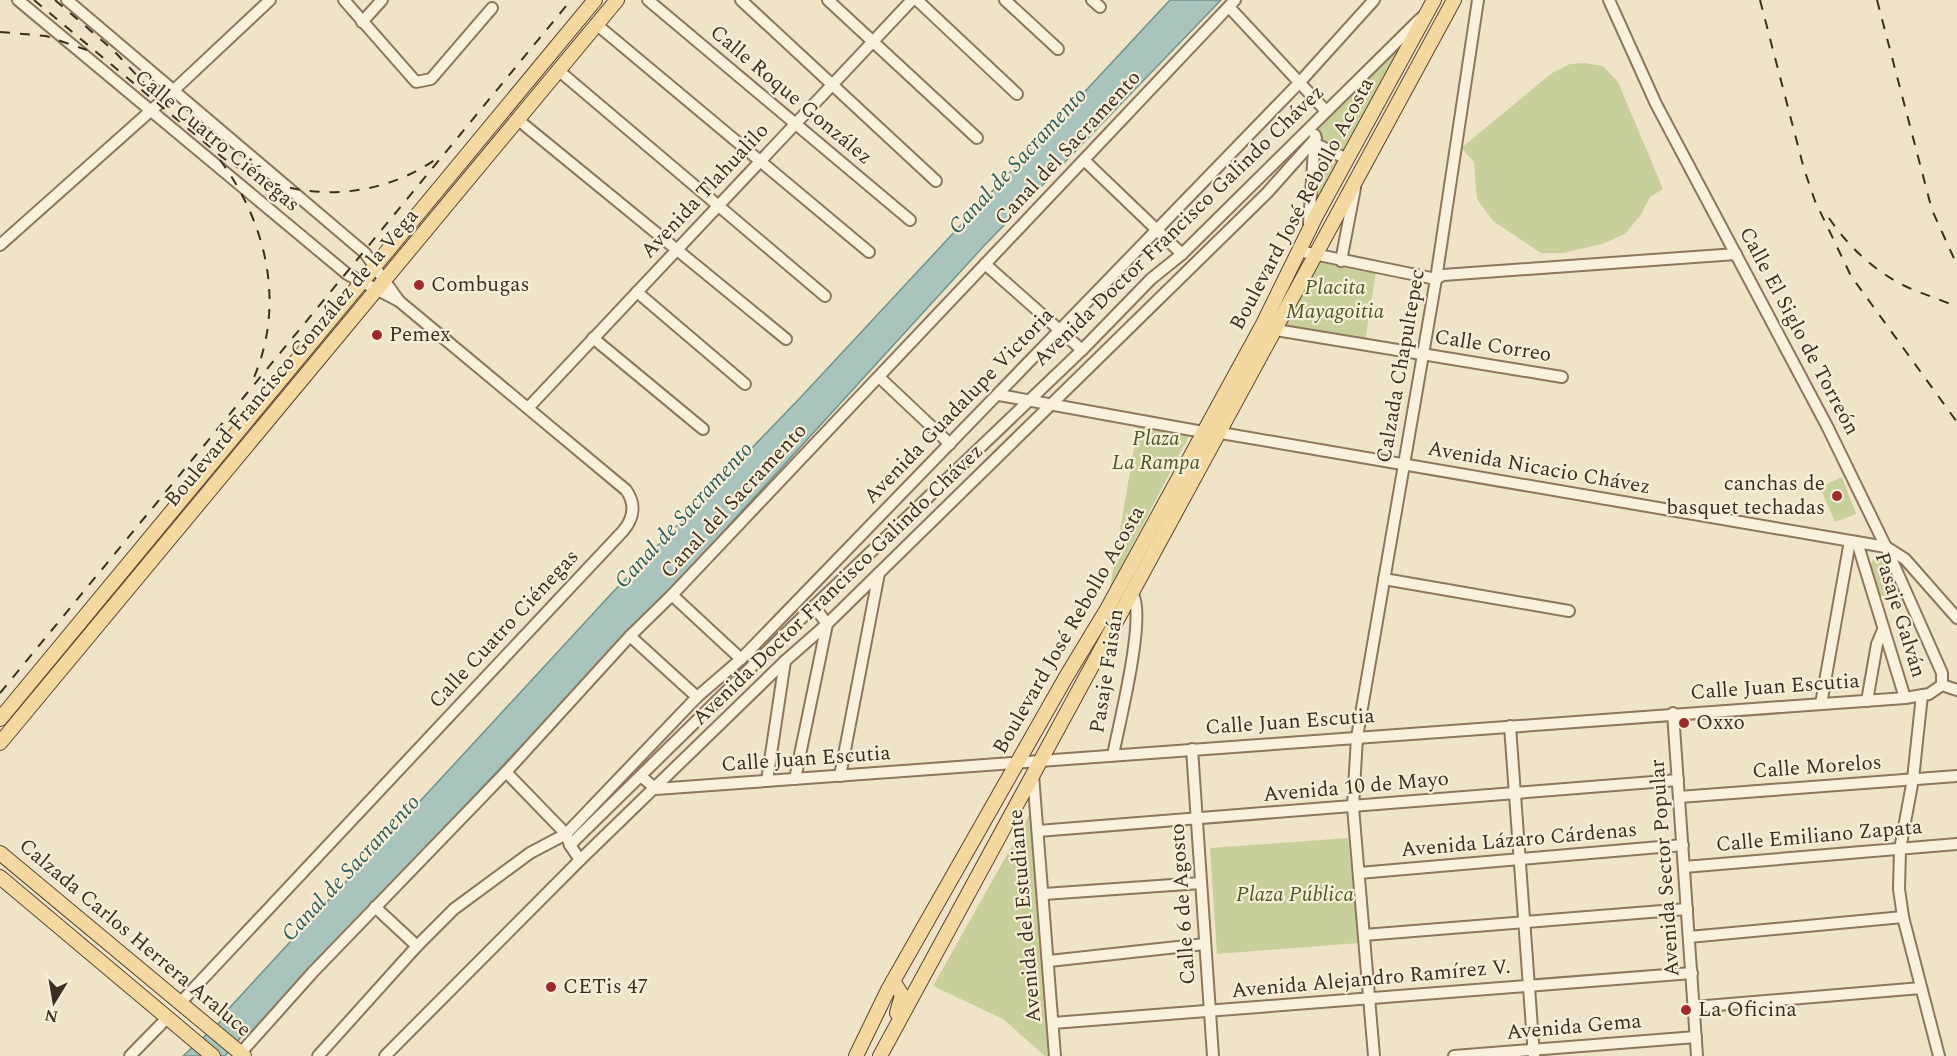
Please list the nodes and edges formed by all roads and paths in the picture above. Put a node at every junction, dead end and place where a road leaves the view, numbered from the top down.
1 (18, 0) edge
2 (67, 0) edge
3 (270, 0) edge
4 (344, 0) edge
5 (382, 0) edge
6 (595, 0) edge
7 (617, 0) edge
8 (648, 0) edge
9 (741, 0) edge
10 (828, 0) edge
11 (912, 0) edge
12 (917, 0) edge
13 (1005, 0) edge
14 (1374, 0) edge
15 (1454, 0) edge
16 (1478, 0) edge
17 (1609, 0) edge
18 (1232, 3) edge
19 (1431, 6) edge
20 (492, 8) dead end
21 (362, 22) junction
22 (596, 24) junction
23 (873, 42) junction
24 (1058, 49) dead end
25 (558, 70) junction
26 (1299, 83) junction
27 (832, 85) junction
28 (174, 90) junction
29 (1017, 94) dead end
30 (150, 110) junction
31 (1325, 110) junction
32 (517, 119) junction
33 (1313, 123) junction
34 (795, 124) junction
35 (976, 138) dead end
36 (1316, 141) junction
37 (1347, 159) junction
38 (1084, 160) junction
39 (760, 161) junction
40 (936, 181) dead end
41 (1356, 182) junction
42 (718, 206) junction
43 (910, 220) dead end
44 (1157, 229) junction
45 (1309, 231) junction
46 (0, 245) edge
47 (676, 250) junction
48 (1299, 251) junction
49 (869, 252) dead end
50 (1182, 254) junction
51 (1736, 254) junction
52 (1317, 255) junction
53 (1341, 261) junction
54 (986, 264) junction
55 (375, 266) junction
56 (1151, 279) junction
57 (1436, 279) junction
58 (362, 282) junction
59 (380, 285) junction
60 (637, 292) junction
61 (825, 296) dead end
62 (1159, 299) junction
63 (1059, 330) junction
64 (1276, 330) junction
65 (593, 338) junction
66 (786, 339) dead end
67 (1082, 350) junction
68 (1423, 354) junction
69 (1240, 366) junction
70 (879, 377) junction
71 (1562, 377) dead end
72 (745, 384) dead end
73 (999, 395) junction
74 (1029, 400) junction
75 (1050, 406) junction
76 (528, 408) junction
77 (703, 429) dead end
78 (1203, 432) junction
79 (1221, 433) junction
80 (950, 444) junction
81 (1404, 464) junction
82 (1854, 542) junction
83 (1886, 548) junction
84 (1914, 568) junction
85 (879, 573) junction
86 (1897, 573) junction
87 (1384, 579) junction
88 (105, 590) junction
89 (672, 595) junction
90 (1133, 595) junction
91 (117, 601) junction
92 (814, 606) junction
93 (1569, 610) dead end
94 (1957, 618) edge
95 (827, 624) junction
96 (1883, 630) junction
97 (630, 636) junction
98 (741, 660) junction
99 (786, 661) junction
100 (36, 674) junction
101 (48, 684) junction
102 (1942, 685) junction
103 (1957, 690) edge
104 (1922, 695) junction
105 (697, 697) junction
106 (1905, 698) junction
107 (1867, 701) junction
108 (1821, 704) junction
109 (1673, 713) junction
110 (0, 719) edge
111 (1510, 726) junction
112 (1357, 737) junction
113 (0, 743) edge
114 (1192, 749) junction
115 (1113, 755) junction
116 (1018, 762) junction
117 (1035, 767) junction
118 (506, 772) junction
119 (840, 776) junction
120 (1957, 776) edge
121 (642, 777) junction
122 (795, 779) junction
123 (1913, 779) junction
124 (1678, 780) junction
125 (767, 781) junction
126 (656, 789) junction
127 (1514, 793) junction
128 (1679, 797) junction
129 (1353, 807) junction
130 (1197, 819) junction
131 (1038, 831) junction
132 (568, 840) junction
133 (1683, 845) junction
134 (1956, 847) edge
135 (1900, 849) junction
136 (0, 853) edge
137 (1520, 859) junction
138 (580, 860) junction
139 (1684, 867) junction
140 (1359, 873) junction
141 (0, 877) edge
142 (1201, 884) junction
143 (1044, 894) junction
144 (375, 907) junction
145 (1687, 909) junction
146 (1903, 917) junction
147 (1526, 922) junction
148 (1364, 935) junction
149 (1689, 937) junction
150 (1206, 944) junction
151 (417, 946) junction
152 (1049, 961) junction
153 (143, 971) junction
154 (1692, 973) junction
155 (893, 981) junction
156 (1529, 986) junction
157 (130, 987) junction
158 (1922, 988) junction
159 (1368, 998) junction
160 (181, 1002) junction
161 (1694, 1006) junction
162 (1210, 1011) junction
163 (167, 1018) junction
164 (1053, 1023) junction
165 (1696, 1037) junction
166 (888, 1041) junction
167 (1534, 1053) edge
168 (240, 1054) edge
169 (130, 1056) edge
170 (213, 1056) edge
171 (318, 1056) edge
172 (384, 1056) edge
173 (856, 1056) edge
174 (880, 1056) edge
175 (1055, 1056) edge
176 (1213, 1056) edge
177 (1374, 1056) edge
178 (1454, 1056) edge
179 (1697, 1056) edge
180 (1939, 1056) edge

1 - 30 street, Calle Cuatro Ciénegas
2 - 28 street, Calle Cuatro Ciénegas
3 - 28 street
4 - 21 street
5 - 21 street
6 - 55 main road, Boulevard Francisco González de la Vega
7 - 22 main road, Boulevard Francisco González de la Vega
8 - 34 street, Calle Roque González
9 - 27 street
10 - 23 street
11 - 23 street, Avenida Tlahualilo
12 - 29 street
13 - 24 street
14 - 26 street, Avenida Guadalupe Victoria
15 - 41 main road, Boulevard José Rebollo Acosta
16 - 57 street, Calzada Chapultepec
17 - 51 street, Calle El Siglo de Torreón
18 - 26 street
18 - 38 street, Canal del Sacramento
19 - 31 street, Avenida Doctor Francisco Galindo Chávez
19 - 37 main road, Boulevard José Rebollo Acosta
20 - 21 street
22 - 25 main road, Boulevard Francisco González de la Vega
22 - 39 street
23 - 27 street, Avenida Tlahualilo
23 - 35 street
25 - 32 main road, Boulevard Francisco González de la Vega
25 - 42 street
26 - 31 street
26 - 44 street, Avenida Guadalupe Victoria
27 - 34 street, Avenida Tlahualilo
27 - 40 street
28 - 30 street
28 - 55 street, Calle Cuatro Ciénegas
30 - 46 street
30 - 58 street, Calle Cuatro Ciénegas
31 - 33 street, Avenida Doctor Francisco Galindo Chávez
32 - 47 street
32 - 59 main road, Boulevard Francisco González de la Vega
33 - 36 street
33 - 50 street, Avenida Doctor Francisco Galindo Chávez
34 - 39 street, Avenida Tlahualilo
34 - 43 street, Calle Roque González
36 - 37 street
36 - 45 street
36 - 62 street, Avenida Doctor Francisco Galindo Chávez
37 - 45 main road, Boulevard José Rebollo Acosta
38 - 44 street
38 - 54 street, Canal del Sacramento
39 - 42 street, Avenida Tlahualilo
39 - 49 street
41 - 52 main road, Boulevard José Rebollo Acosta
41 - 53 street
42 - 47 street, Avenida Tlahualilo
42 - 61 street
44 - 50 street
44 - 63 street, Avenida Guadalupe Victoria
45 - 48 main road, Boulevard José Rebollo Acosta
47 - 60 street, Avenida Tlahualilo
47 - 66 street
48 - 52 street
48 - 69 main road, Boulevard José Rebollo Acosta
50 - 56 street, Avenida Doctor Francisco Galindo Chávez
51 - 57 street
51 - 83 street, Calle El Siglo de Torreón
52 - 53 street
52 - 64 main road, Boulevard José Rebollo Acosta
53 - 57 street
54 - 63 street
54 - 70 street, Canal del Sacramento
55 - 58 main road, Boulevard Francisco González de la Vega
55 - 59 street, Calle Cuatro Ciénegas
56 - 62 street
56 - 67 street, Avenida Doctor Francisco Galindo Chávez
57 - 68 street, Calzada Chapultepec
58 - 59 street, Calle Cuatro Ciénegas
58 - 88 main road, Boulevard Francisco González de la Vega
59 - 76 street, Calle Cuatro Ciénegas
59 - 91 main road, Boulevard Francisco González de la Vega
60 - 65 street, Avenida Tlahualilo
60 - 72 street
62 - 75 street, Avenida Doctor Francisco Galindo Chávez
63 - 67 street
63 - 73 street, Avenida Guadalupe Victoria
64 - 68 street, Calle Correo
64 - 79 main road, Boulevard José Rebollo Acosta
65 - 76 street, Avenida Tlahualilo
65 - 77 street
67 - 74 street, Avenida Doctor Francisco Galindo Chávez
68 - 71 street, Calle Correo
68 - 81 street, Calzada Chapultepec
69 - 78 main road, Boulevard José Rebollo Acosta
69 - 79 main road
70 - 80 street
70 - 89 street, Canal del Sacramento
73 - 74 street
73 - 80 street, Avenida Guadalupe Victoria
74 - 75 street
74 - 92 street, Avenida Doctor Francisco Galindo Chávez
75 - 78 street
75 - 85 street, Avenida Doctor Francisco Galindo Chávez
76 - 160 street, Calle Cuatro Ciénegas
78 - 116 main road, Boulevard José Rebollo Acosta
79 - 81 street, Avenida Nicacio Chávez
79 - 90 main road, Boulevard José Rebollo Acosta
80 - 98 street, Avenida Guadalupe Victoria
81 - 82 street, Avenida Nicacio Chávez
81 - 87 street, Calzada Chapultepec
82 - 83 street, Avenida Nicacio Chávez
82 - 96 street, Pasaje Galván
82 - 108 street
83 - 84 street
83 - 86 street, Calle El Siglo de Torreón
84 - 86 street
84 - 94 street
85 - 95 street, Avenida Doctor Francisco Galindo Chávez
85 - 119 street
86 - 102 street, Calle El Siglo de Torreón
87 - 93 street
87 - 112 street, Calzada Chapultepec
88 - 91 main road
88 - 100 main road, Boulevard Francisco González de la Vega
89 - 97 street, Canal del Sacramento
89 - 98 street
90 - 115 street, Pasaje Faisán
90 - 117 main road, Boulevard José Rebollo Acosta
91 - 101 main road, Boulevard Francisco González de la Vega
92 - 95 street
92 - 121 street, Avenida Doctor Francisco Galindo Chávez
95 - 99 street, Avenida Doctor Francisco Galindo Chávez
95 - 122 street
96 - 106 street, Pasaje Galván
96 - 107 street
97 - 105 street
97 - 118 street, Canal del Sacramento
98 - 105 street, Avenida Guadalupe Victoria
99 - 125 street
99 - 126 street, Avenida Doctor Francisco Galindo Chávez
100 - 101 main road
100 - 110 main road, Boulevard Francisco González de la Vega
101 - 113 main road, Boulevard Francisco González de la Vega
102 - 103 street
102 - 104 street, Calle Juan Escutia
104 - 106 street, Calle Juan Escutia
104 - 123 street
105 - 132 street, Avenida Guadalupe Victoria
106 - 107 street, Calle Juan Escutia
107 - 108 street, Calle Juan Escutia
108 - 109 street, Calle Juan Escutia
109 - 111 street, Calle Juan Escutia
109 - 124 street, Avenida Sector Popular
111 - 112 street, Calle Juan Escutia
111 - 127 street
112 - 114 street, Calle Juan Escutia
112 - 129 street, Calzada Chapultepec
114 - 115 street, Calle Juan Escutia
114 - 130 street, Calle 6 de Agosto
115 - 117 street, Calle Juan Escutia
116 - 117 street, Calle Juan Escutia
116 - 119 street, Calle Juan Escutia
116 - 155 main road, Boulevard José Rebollo Acosta
117 - 131 street, Avenida del Estudiante
117 - 166 main road, Boulevard José Rebollo Acosta
118 - 132 street
118 - 144 street, Canal del Sacramento
119 - 122 street, Calle Juan Escutia
120 - 123 street, Calle Morelos
121 - 126 street
121 - 132 street, Avenida Doctor Francisco Galindo Chávez
122 - 125 street, Calle Juan Escutia
123 - 128 street, Calle Morelos
123 - 135 street
124 - 127 street, Avenida 10 de Mayo
124 - 128 street, Avenida Sector Popular
125 - 126 street, Calle Juan Escutia
126 - 138 street, Avenida Doctor Francisco Galindo Chávez
127 - 129 street, Avenida 10 de Mayo
127 - 137 street
128 - 133 street, Avenida Sector Popular
129 - 130 street, Avenida 10 de Mayo
129 - 140 street, Calzada Chapultepec
130 - 131 street, Avenida 10 de Mayo
130 - 142 street, Calle 6 de Agosto
131 - 143 street, Avenida del Estudiante
132 - 138 street
132 - 151 street
133 - 137 street, Avenida Lázaro Cárdenas
133 - 139 street, Avenida Sector Popular
134 - 135 street, Calle Emiliano Zapata
135 - 139 street, Calle Emiliano Zapata
135 - 146 street
136 - 153 main road, Calzada Carlos Herrera Araluce
137 - 140 street, Avenida Lázaro Cárdenas
137 - 147 street
138 - 172 street, Avenida Doctor Francisco Galindo Chávez
139 - 145 street, Avenida Sector Popular
140 - 148 street, Calzada Chapultepec
141 - 157 main road, Calzada Carlos Herrera Araluce
142 - 143 street
142 - 150 street, Calle 6 de Agosto
143 - 152 street, Avenida del Estudiante
144 - 151 street
144 - 168 street, Canal del Sacramento
145 - 147 street
145 - 149 street, Avenida Sector Popular
146 - 149 street
146 - 158 street
147 - 148 street
147 - 156 street
148 - 159 street, Calzada Chapultepec
149 - 154 street, Avenida Sector Popular
150 - 152 street
150 - 162 street, Calle 6 de Agosto
151 - 171 street
152 - 164 street, Avenida del Estudiante
153 - 157 main road
153 - 160 main road, Calzada Carlos Herrera Araluce
154 - 156 street, Avenida Alejandro Ramírez V.
154 - 161 street, Avenida Sector Popular
155 - 166 main road
155 - 173 main road, Boulevard José Rebollo Acosta
156 - 159 street, Avenida Alejandro Ramírez V.
156 - 167 street
157 - 163 main road, Calzada Carlos Herrera Araluce
158 - 161 street
158 - 180 street
159 - 162 street, Avenida Alejandro Ramírez V.
159 - 177 street, Calzada Chapultepec
160 - 168 main road, Calzada Carlos Herrera Araluce
161 - 165 street, Avenida Sector Popular
162 - 164 street, Avenida Alejandro Ramírez V.
162 - 176 street, Calle 6 de Agosto
163 - 169 street
163 - 170 main road, Calzada Carlos Herrera Araluce
164 - 175 street, Avenida del Estudiante
165 - 167 street, Avenida Gema
165 - 179 street, Avenida Sector Popular
166 - 174 main road, Boulevard José Rebollo Acosta
167 - 178 street, Avenida Gema

